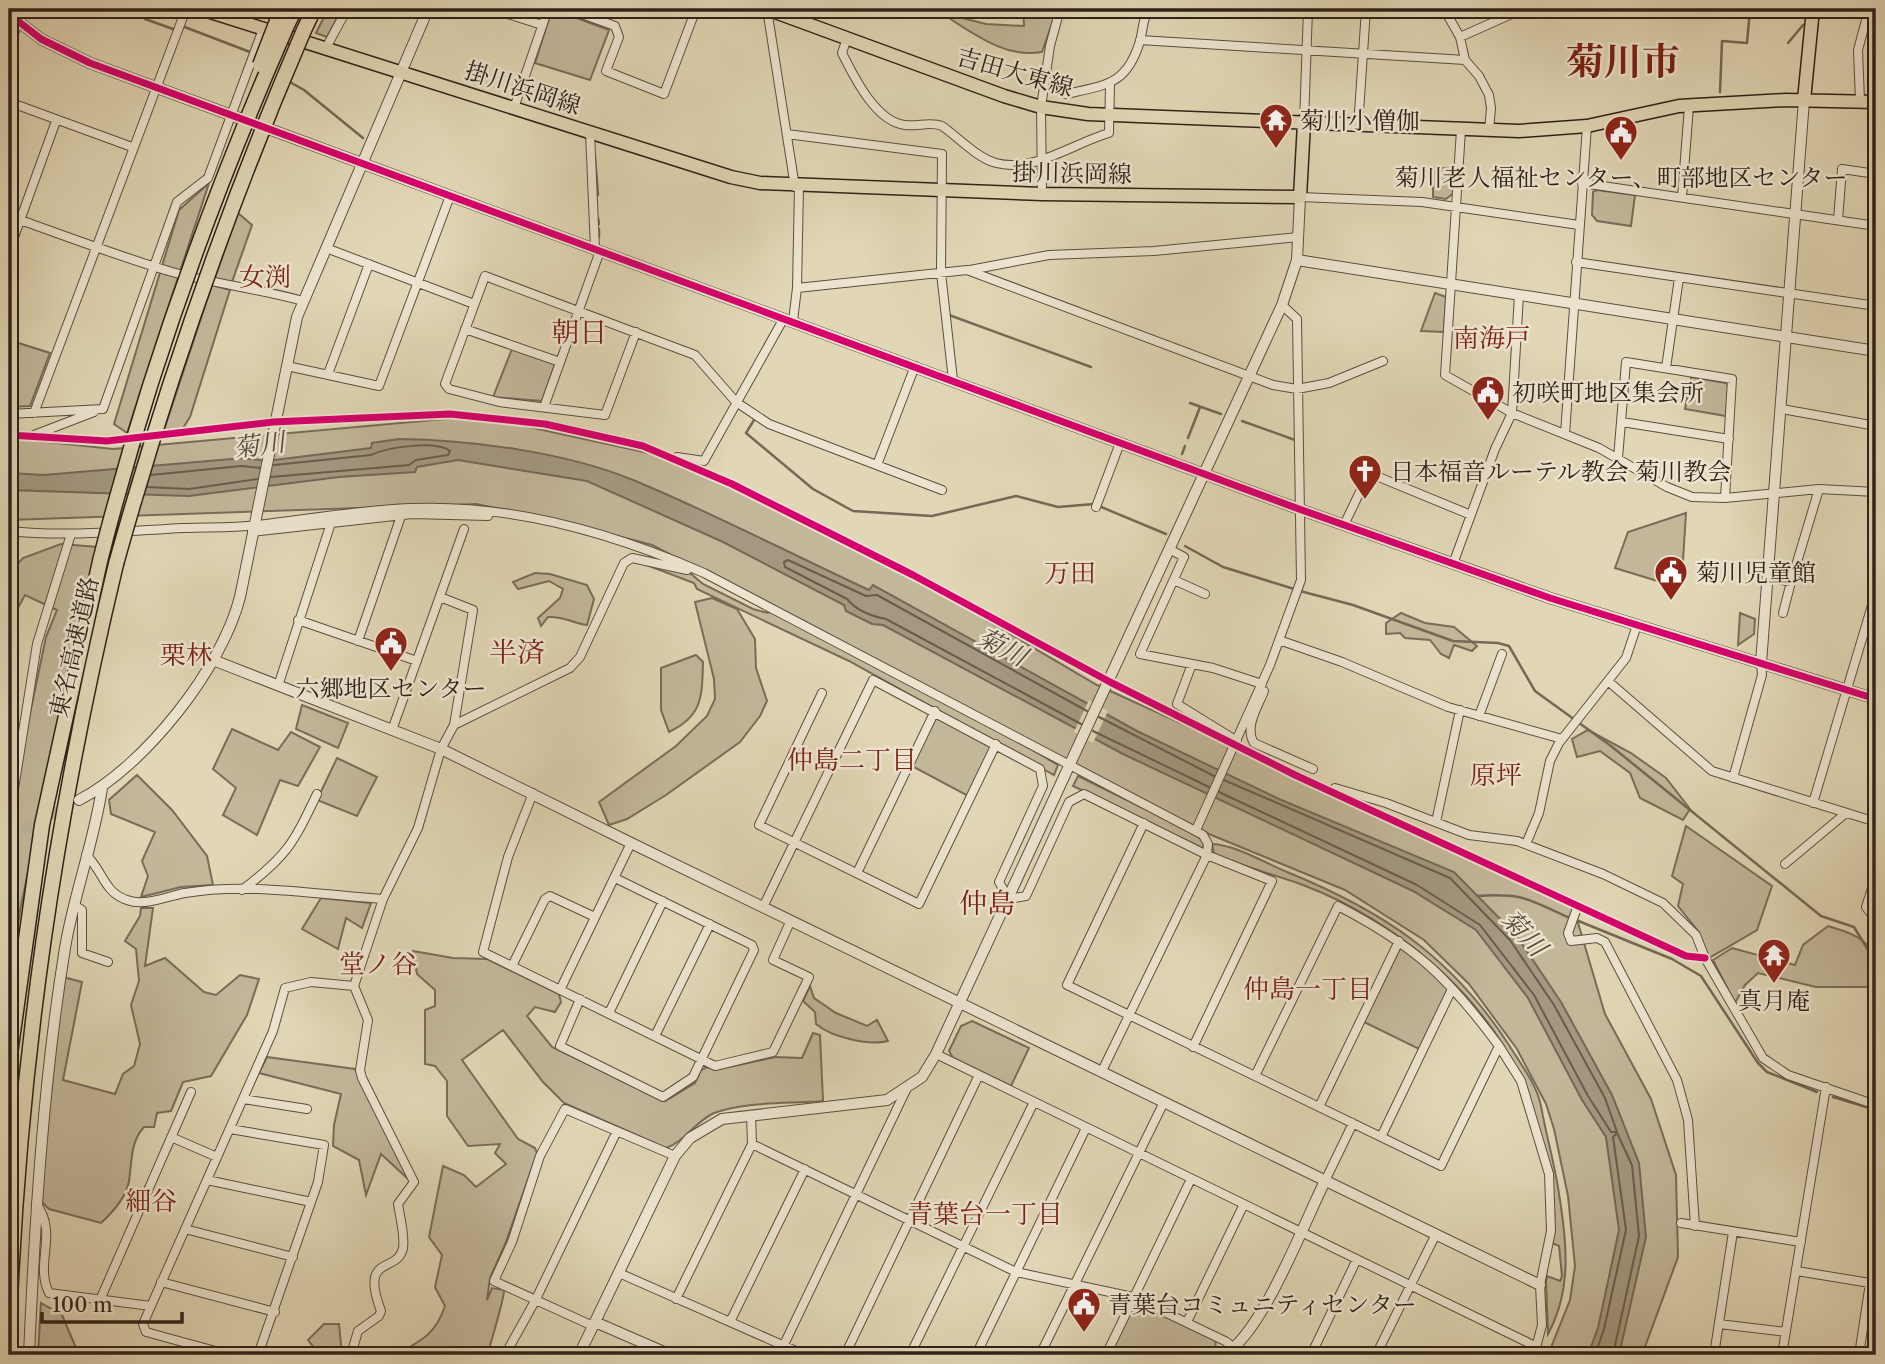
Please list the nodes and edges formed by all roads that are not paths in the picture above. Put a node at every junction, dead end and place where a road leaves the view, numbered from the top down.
1 (186, 9) edge
2 (201, 9) edge
3 (253, 9) edge
4 (295, 9) edge
5 (314, 9) edge
6 (347, 9) edge
7 (428, 9) edge
8 (492, 9) edge
9 (548, 9) edge
10 (568, 9) edge
11 (696, 9) edge
12 (767, 9) edge
13 (1060, 9) edge
14 (1148, 9) edge
15 (1308, 9) edge
16 (1366, 9) edge
17 (1444, 9) edge
18 (1523, 9) edge
19 (1813, 9) edge
20 (1869, 9) edge
21 (9, 14) edge
22 (282, 17) edge
23 (18, 22) junction
24 (247, 24) junction
25 (542, 25) junction
26 (263, 29) junction
27 (1460, 37) junction
28 (847, 38) junction
29 (1140, 40) junction
30 (326, 48) junction
31 (9, 49) edge
32 (1305, 50) junction
33 (1363, 54) junction
34 (1465, 60) junction
35 (403, 71) junction
36 (1110, 85) junction
37 (155, 86) junction
38 (1066, 94) dead end
39 (1804, 100) junction
40 (1860, 101) junction
41 (9, 102) edge
42 (1876, 102) edge
43 (1689, 106) junction
44 (1041, 107) junction
45 (514, 108) junction
46 (231, 115) junction
47 (1111, 116) junction
48 (57, 121) junction
49 (1304, 123) junction
50 (1587, 126) junction
51 (1358, 127) junction
52 (1461, 130) junction
53 (1489, 131) junction
54 (590, 132) junction
55 (787, 134) junction
56 (132, 147) junction
57 (1042, 159) junction
58 (362, 163) junction
59 (1876, 174) edge
60 (1582, 183) junction
61 (797, 187) junction
62 (941, 191) junction
63 (1042, 194) junction
64 (450, 196) junction
65 (1682, 197) junction
66 (1300, 198) junction
67 (1456, 208) junction
68 (1795, 214) junction
69 (9, 216) edge
70 (20, 220) junction
71 (1838, 220) junction
72 (1579, 225) junction
73 (1876, 226) edge
74 (1299, 237) junction
75 (94, 246) junction
76 (326, 248) junction
77 (597, 250) junction
78 (9, 251) edge
79 (1297, 260) junction
80 (1576, 262) junction
81 (369, 264) junction
82 (153, 266) junction
83 (967, 270) junction
84 (941, 273) junction
85 (1679, 278) junction
86 (417, 283) junction
87 (1451, 285) junction
88 (797, 288) junction
89 (1790, 294) junction
90 (1519, 295) junction
91 (303, 301) junction
92 (474, 304) junction
93 (1575, 304) junction
94 (1282, 305) junction
95 (1876, 306) edge
96 (578, 310) junction
97 (788, 319) junction
98 (1673, 319) junction
99 (465, 329) junction
100 (636, 332) junction
101 (1786, 337) junction
102 (1876, 351) edge
103 (1383, 361) dead end
104 (560, 362) junction
105 (287, 366) junction
106 (915, 366) junction
107 (1665, 368) junction
108 (328, 374) junction
109 (1250, 376) junction
110 (953, 380) junction
111 (1297, 389) junction
112 (736, 402) junction
113 (544, 407) junction
114 (103, 409) junction
115 (1782, 409) junction
116 (34, 413) junction
117 (1512, 413) junction
118 (9, 414) edge
119 (1622, 422) junction
120 (273, 425) junction
121 (1876, 426) edge
122 (1565, 434) junction
123 (9, 435) edge
124 (28, 437) junction
125 (1729, 439) junction
126 (1120, 443) junction
127 (667, 456) junction
128 (1618, 458) junction
129 (877, 465) junction
130 (1205, 475) junction
131 (1819, 489) junction
132 (942, 490) dead end
133 (1776, 491) junction
134 (1876, 492) edge
135 (1725, 498) junction
136 (1097, 505) dead end
137 (1299, 509) junction
138 (498, 513) junction
139 (1471, 515) junction
140 (401, 516) junction
141 (331, 523) junction
142 (1344, 525) junction
143 (254, 526) junction
144 (464, 528) dead end
145 (9, 531) edge
146 (71, 534) junction
147 (1172, 547) junction
148 (1453, 564) junction
149 (704, 573) junction
150 (1768, 578) junction
151 (1174, 580) junction
152 (1791, 582) junction
153 (1876, 592) edge
154 (1205, 594) dead end
155 (439, 597) junction
156 (1783, 613) dead end
157 (298, 620) junction
158 (1637, 625) junction
159 (1279, 640) junction
160 (358, 641) junction
161 (1502, 654) dead end
162 (212, 660) junction
163 (417, 661) junction
164 (1761, 663) junction
165 (1192, 664) junction
166 (1270, 664) junction
167 (1608, 681) junction
168 (1110, 683) junction
169 (1262, 684) junction
170 (278, 686) junction
171 (1847, 690) junction
172 (822, 693) dead end
173 (1876, 699) edge
174 (1460, 710) junction
175 (935, 711) junction
176 (1479, 716) junction
177 (454, 725) junction
178 (392, 730) junction
179 (1562, 739) junction
180 (996, 744) junction
181 (1236, 745) junction
182 (441, 749) junction
183 (1070, 766) junction
184 (1312, 769) dead end
185 (1733, 778) junction
186 (1308, 780) junction
187 (102, 788) junction
188 (533, 793) junction
189 (317, 794) dead end
190 (79, 800) tunnel mouth
191 (1813, 803) junction
192 (1846, 813) junction
193 (9, 820) edge
194 (1436, 822) junction
195 (1876, 822) edge
196 (1144, 823) junction
197 (1197, 829) junction
198 (794, 842) junction
199 (631, 843) junction
200 (1526, 844) junction
201 (86, 855) junction
202 (1208, 855) junction
203 (1785, 864) dead end
204 (857, 873) junction
205 (1876, 876) edge
206 (615, 878) junction
207 (242, 890) junction
208 (383, 899) junction
209 (1009, 899) junction
210 (663, 901) junction
211 (74, 905) junction
212 (762, 906) junction
213 (1577, 908) junction
214 (595, 917) junction
215 (791, 920) junction
216 (1876, 920) edge
217 (710, 924) junction
218 (1399, 941) junction
219 (1705, 958) junction
220 (108, 962) dead end
221 (512, 966) junction
222 (354, 986) junction
223 (1452, 989) junction
224 (560, 990) junction
225 (580, 999) junction
226 (960, 1003) junction
227 (609, 1013) junction
228 (1129, 1016) junction
229 (655, 1036) junction
230 (1499, 1046) junction
231 (1193, 1047) junction
232 (936, 1054) junction
233 (702, 1059) junction
234 (9, 1061) edge
235 (1102, 1071) junction
236 (979, 1076) junction
237 (1255, 1076) junction
238 (1826, 1087) junction
239 (906, 1090) junction
240 (191, 1092) dead end
241 (243, 1099) junction
242 (1164, 1101) junction
243 (1034, 1102) junction
244 (1876, 1104) edge
245 (1318, 1107) junction
246 (307, 1109) dead end
247 (751, 1115) junction
248 (1353, 1123) junction
249 (1086, 1128) junction
250 (230, 1129) junction
251 (617, 1131) junction
252 (171, 1137) junction
253 (1381, 1137) junction
254 (752, 1144) junction
255 (1138, 1153) junction
256 (676, 1156) junction
257 (217, 1157) junction
258 (805, 1169) junction
259 (1191, 1179) junction
260 (207, 1180) junction
261 (1325, 1181) junction
262 (857, 1195) junction
263 (311, 1202) junction
264 (36, 1203) junction
265 (1244, 1205) junction
266 (909, 1221) junction
267 (1681, 1223) dead end
268 (1695, 1226) junction
269 (185, 1229) junction
270 (1301, 1231) junction
271 (1733, 1232) junction
272 (1436, 1234) junction
273 (1801, 1242) junction
274 (963, 1247) junction
275 (293, 1257) junction
276 (1357, 1259) junction
277 (1797, 1270) junction
278 (1016, 1272) junction
279 (619, 1273) junction
280 (161, 1282) junction
281 (1075, 1284) junction
282 (1409, 1284) junction
283 (1873, 1284) edge
284 (1540, 1285) junction
285 (1133, 1297) junction
286 (676, 1299) junction
287 (100, 1300) junction
288 (536, 1301) junction
289 (151, 1306) junction
290 (275, 1312) junction
291 (730, 1322) junction
292 (1187, 1322) junction
293 (594, 1324) junction
294 (1719, 1324) junction
295 (9, 1325) edge
296 (1786, 1332) junction
297 (784, 1346) junction
298 (353, 1348) dead end
299 (1241, 1351) edge
300 (1536, 1351) edge
301 (29, 1355) edge
302 (230, 1355) edge
303 (258, 1355) edge
304 (505, 1355) edge
305 (579, 1355) edge
306 (671, 1355) edge
307 (779, 1355) edge
308 (805, 1355) edge
309 (845, 1355) edge
310 (909, 1355) edge
311 (976, 1355) edge
312 (1040, 1355) edge
313 (1106, 1355) edge
314 (1224, 1355) edge
315 (1311, 1355) edge
316 (1376, 1355) edge
317 (1714, 1355) edge
318 (1782, 1355) edge
319 (1860, 1355) edge

1 - 37 street
2 - 24 main road, 掛川浜岡線
3 - 24 street
4 - 22 highway, 東名高速道路
5 - 295 highway, 東名高速道路, bridge
6 - 30 street
7 - 35 street
8 - 25 street
9 - 25 street
10 - 11 street
12 - 28 main road, 吉田大東線
12 - 55 street
13 - 44 street
14 - 29 street
15 - 32 street
16 - 33 street
17 - 27 street
18 - 27 street
19 - 39 main road
20 - 40 street
21 - 23 street
22 - 234 highway, 東名高速道路, bridge
23 - 31 street
23 - 37 street
24 - 26 main road, 掛川浜岡線
25 - 45 street
26 - 30 main road, 掛川浜岡線
26 - 46 street
27 - 34 street
28 - 44 main road, 吉田大東線
28 - 57 street
29 - 32 street
29 - 36 street
30 - 35 main road, 掛川浜岡線
32 - 33 street
32 - 49 street
33 - 34 street
33 - 51 street
34 - 53 street
35 - 45 main road, 掛川浜岡線
35 - 58 street
36 - 38 street
36 - 47 street
37 - 46 street
37 - 56 street
39 - 40 main road
39 - 43 main road
39 - 68 street
40 - 42 main road
41 - 48 street
43 - 50 main road
43 - 65 street
44 - 47 main road, 吉田大東線
44 - 57 street
45 - 54 main road, 掛川浜岡線
46 - 58 street
46 - 82 street
47 - 49 main road, 吉田大東線
47 - 57 street
48 - 56 street
48 - 70 street
49 - 51 main road
49 - 66 main road
50 - 53 main road
50 - 60 street
51 - 52 main road
52 - 53 main road
52 - 67 street
54 - 61 main road, 掛川浜岡線
54 - 77 street
55 - 61 street
55 - 62 street
56 - 75 street
57 - 63 street
58 - 64 street
58 - 76 street
59 - 71 street
60 - 65 street
60 - 72 street
61 - 62 main road, 掛川浜岡線
61 - 88 street
62 - 63 main road, 掛川浜岡線
62 - 84 street
63 - 66 main road, 掛川浜岡線
64 - 77 street
64 - 86 street
65 - 68 street
66 - 67 street
66 - 74 street
67 - 72 street
67 - 87 street
68 - 71 street
68 - 89 street
69 - 70 street
70 - 75 street
70 - 78 street
71 - 73 street
72 - 80 street
74 - 79 street
74 - 83 street
75 - 82 street
75 - 116 street
76 - 81 street
76 - 91 street
77 - 96 street
77 - 97 street
79 - 87 street
79 - 94 street
80 - 85 street
80 - 93 street
81 - 86 street
81 - 108 street
82 - 91 street
82 - 114 street
83 - 84 street
83 - 109 street
84 - 88 street
84 - 110 street
85 - 89 street
85 - 98 street
86 - 92 street
86 - 108 street
87 - 90 street
87 - 117 street
88 - 97 street
89 - 95 street
89 - 101 street
90 - 93 street
90 - 117 street
91 - 105 street
92 - 96 street
92 - 99 street
93 - 98 street
93 - 122 street
94 - 109 street
94 - 111 street
96 - 100 street
96 - 104 street
97 - 106 street
97 - 112 street
98 - 101 street
98 - 107 street
99 - 104 street
99 - 113 street
100 - 112 street
100 - 113 street
101 - 102 street
101 - 115 street
103 - 111 street
104 - 113 street
105 - 108 street
105 - 120 street
106 - 110 street
106 - 129 street
107 - 119 street
107 - 125 street
109 - 111 street
109 - 130 street
110 - 126 street
111 - 137 street
112 - 127 street
112 - 129 street
114 - 116 street
114 - 124 street
115 - 121 street
115 - 133 street
116 - 118 street
117 - 122 street
117 - 139 street
119 - 125 street
119 - 128 street
120 - 124 street
120 - 127 street
120 - 143 street
122 - 128 street
123 - 124 street
125 - 135 street
126 - 130 street
126 - 136 street
127 - 168 street
128 - 135 street
129 - 132 street
130 - 137 street
130 - 147 street
131 - 133 street
131 - 134 street
131 - 152 street
133 - 135 street
133 - 150 street
137 - 142 street
137 - 159 street
138 - 140 street
138 - 143 street
138 - 149 street
139 - 142 street
139 - 148 street
140 - 141 street
140 - 160 street
141 - 143 street
141 - 157 street
142 - 148 street
143 - 146 street
143 - 162 street
144 - 155 street
145 - 146 street
146 - 193 street
147 - 151 street
147 - 168 street
148 - 158 street
149 - 177 street
149 - 183 street
150 - 152 street
150 - 164 street
151 - 154 street
151 - 165 street
152 - 156 street
153 - 171 street
155 - 163 street
155 - 177 street
157 - 160 street
157 - 170 street
158 - 164 street
158 - 167 street
159 - 166 street
159 - 174 street
160 - 163 street
161 - 176 street
162 - 170 street
162 - 187 street
163 - 178 street
164 - 171 street
164 - 185 street
165 - 169 street
165 - 181 street
166 - 169 street
166 - 184 street
167 - 179 street
167 - 185 street
168 - 181 street
168 - 183 street
169 - 181 street
170 - 178 street
171 - 173 street
171 - 191 street
172 - 198 street
174 - 176 street
174 - 194 street
175 - 180 street
175 - 198 street
175 - 204 street
176 - 179 street
177 - 182 street
178 - 182 street
179 - 200 street
180 - 204 street
180 - 209 street
181 - 186 street
181 - 197 street
182 - 188 street
182 - 208 street
183 - 197 street
183 - 209 street
185 - 191 street
186 - 194 street
186 - 213 street
187 - 190 street
187 - 201 street
188 - 199 street
188 - 221 street
189 - 207 street
191 - 192 street
192 - 195 street
192 - 203 street
194 - 200 street
196 - 202 street
196 - 209 street
196 - 228 street
197 - 202 street
198 - 204 street
198 - 212 street
199 - 206 street
199 - 212 street
200 - 219 street
201 - 207 street
201 - 211 street
202 - 228 street
202 - 231 street
205 - 216 street
206 - 210 street
206 - 214 street
207 - 208 street
208 - 222 street
209 - 226 street
210 - 217 street
210 - 227 street
211 - 220 street
211 - 264 street
212 - 215 street
213 - 219 street
213 - 268 street
214 - 221 street
214 - 224 street
215 - 226 street
215 - 233 street
217 - 229 street
217 - 233 street
218 - 223 street
218 - 237 street
218 - 245 street
219 - 238 street
221 - 224 street
222 - 241 street
222 - 298 street
223 - 230 street
223 - 253 street
224 - 225 street
225 - 227 street
225 - 233 street
226 - 232 street
226 - 235 street
227 - 229 street
228 - 231 street
228 - 235 street
229 - 233 street
230 - 253 street
230 - 284 street
231 - 237 street
232 - 236 street
232 - 239 street
235 - 242 street
236 - 243 street
236 - 266 street
237 - 245 street
238 - 244 street
238 - 273 street
239 - 247 street
239 - 262 street
240 - 252 street
241 - 246 street
241 - 250 street
242 - 255 street
242 - 261 street
243 - 249 street
243 - 274 street
245 - 248 street
247 - 254 street
247 - 256 street
248 - 253 street
248 - 261 street
249 - 255 street
249 - 278 street
250 - 257 street
250 - 263 street
251 - 256 street
251 - 288 street
251 - 288 street
252 - 257 street
252 - 287 street
254 - 258 street
254 - 286 street
255 - 259 street
255 - 281 street
256 - 279 street
257 - 260 street
258 - 262 street
258 - 291 street
259 - 265 street
259 - 285 street
260 - 263 street
260 - 269 street
261 - 270 street
261 - 272 street
262 - 266 street
262 - 297 street
263 - 275 street
264 - 287 street
264 - 301 street
265 - 270 street
265 - 292 street
266 - 274 street
266 - 309 street
267 - 268 street
268 - 271 street
269 - 275 street
269 - 280 street
270 - 276 street
270 - 299 street
271 - 273 street
271 - 294 street
272 - 282 street
272 - 284 street
273 - 277 street
274 - 278 street
274 - 310 street
275 - 290 street
276 - 282 street
276 - 315 street
277 - 283 street
277 - 296 street
278 - 281 street
278 - 311 street
279 - 286 street
279 - 293 street
280 - 289 street
280 - 290 street
281 - 285 street
281 - 312 street
282 - 300 street
282 - 316 street
283 - 319 street
284 - 300 street
285 - 292 street
285 - 313 street
286 - 291 street
287 - 289 street
288 - 293 street
288 - 304 street
289 - 302 street
290 - 303 street
291 - 297 street
292 - 299 street
293 - 305 street
293 - 306 street
294 - 296 street
294 - 317 street
296 - 318 street
297 - 307 street
297 - 308 street
299 - 314 street

